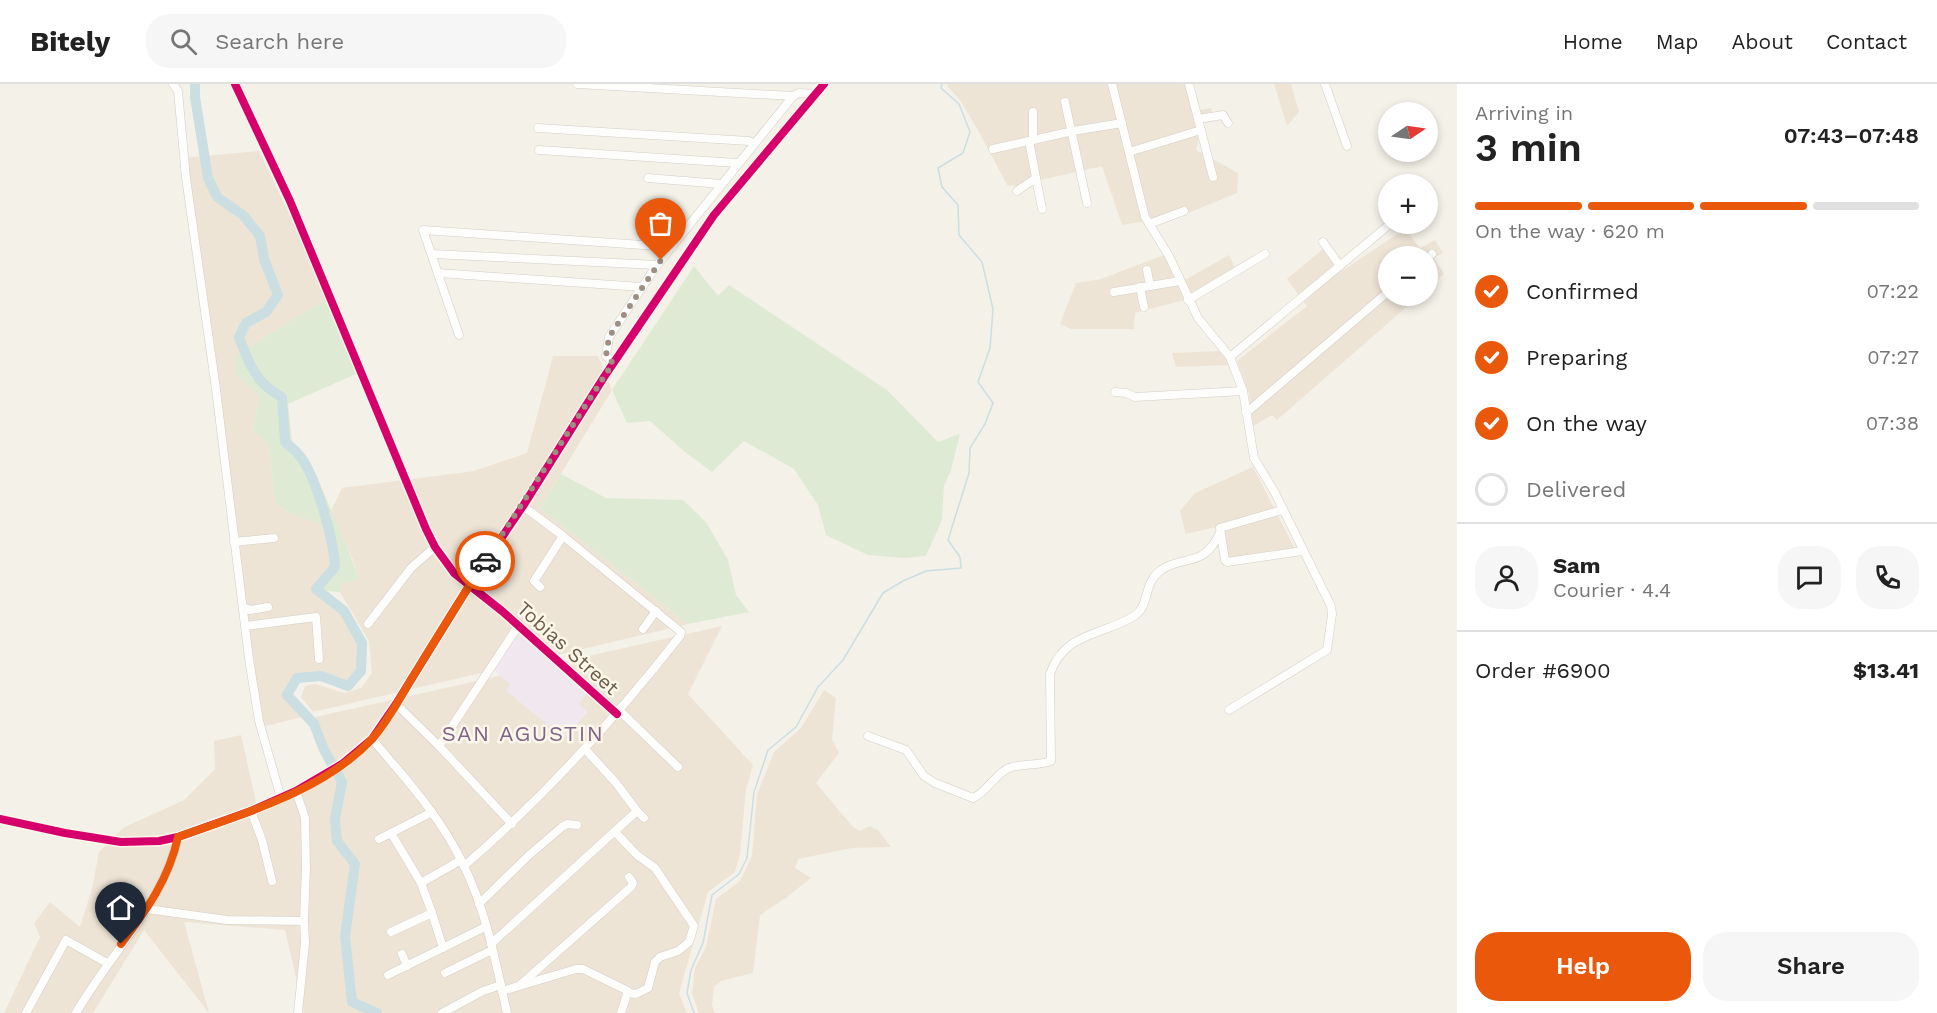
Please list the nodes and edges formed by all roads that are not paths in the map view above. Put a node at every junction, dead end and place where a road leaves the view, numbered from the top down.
1 (173, 84) edge
2 (235, 84) edge
3 (577, 84) edge
4 (824, 84) edge
5 (1112, 84) edge
6 (1189, 84) edge
7 (1326, 84) edge
8 (816, 94) junction
9 (793, 96) junction
10 (1065, 102) dead end
11 (1033, 112) dead end
12 (1198, 119) junction
13 (1122, 123) junction
14 (1228, 123) dead end
15 (538, 128) dead end
16 (1201, 130) junction
17 (1073, 131) junction
18 (1031, 140) junction
19 (753, 143) junction
20 (1347, 146) dead end
21 (993, 149) dead end
22 (539, 150) dead end
23 (1130, 152) junction
24 (737, 163) junction
25 (1213, 177) dead end
26 (648, 178) dead end
27 (1036, 178) junction
28 (721, 184) junction
29 (1017, 191) dead end
30 (1087, 202) dead end
31 (1042, 209) dead end
32 (1184, 212) dead end
33 (1149, 224) junction
34 (1378, 234) edge
35 (1323, 242) dead end
36 (672, 246) junction
37 (432, 254) junction
38 (1265, 254) dead end
39 (657, 265) junction
40 (1340, 266) junction
41 (1147, 270) dead end
42 (438, 273) junction
43 (1180, 281) junction
44 (1150, 286) junction
45 (642, 287) junction
46 (1140, 287) junction
47 (1114, 292) dead end
48 (1188, 300) junction
49 (1378, 300) edge
50 (1143, 307) dead end
51 (459, 335) dead end
52 (1230, 357) junction
53 (613, 363) junction
54 (1115, 392) dead end
55 (1243, 392) junction
56 (1246, 413) junction
57 (523, 506) junction
58 (1282, 510) junction
59 (1220, 533) junction
60 (563, 536) junction
61 (274, 538) dead end
62 (234, 542) junction
63 (435, 547) junction
64 (1302, 551) junction
65 (469, 586) junction
66 (540, 587) dead end
67 (243, 607) junction
68 (268, 607) dead end
69 (656, 610) junction
70 (368, 624) dead end
71 (245, 626) junction
72 (518, 626) junction
73 (643, 629) dead end
74 (319, 659) dead end
75 (396, 704) junction
76 (1229, 710) dead end
77 (618, 712) junction
78 (868, 736) dead end
79 (372, 739) junction
80 (439, 746) junction
81 (585, 749) junction
82 (678, 767) dead end
83 (296, 791) junction
84 (281, 798) junction
85 (251, 811) junction
86 (637, 811) junction
87 (432, 812) junction
88 (644, 818) dead end
89 (0, 819) edge
90 (512, 824) junction
91 (577, 825) dead end
92 (615, 832) junction
93 (391, 833) junction
94 (178, 837) junction
95 (379, 839) dead end
96 (463, 863) junction
97 (630, 877) dead end
98 (272, 881) dead end
99 (421, 883) junction
100 (478, 904) junction
101 (147, 909) junction
102 (432, 913) junction
103 (304, 921) junction
104 (485, 927) junction
105 (391, 932) dead end
106 (492, 947) junction
107 (443, 948) junction
108 (402, 954) dead end
109 (107, 963) junction
110 (407, 966) junction
111 (446, 973) dead end
112 (388, 975) dead end
113 (520, 985) junction
114 (501, 988) junction
115 (628, 993) junction
116 (26, 1013) edge
117 (76, 1013) edge
118 (298, 1013) edge
119 (442, 1013) edge
120 (507, 1013) edge
121 (621, 1013) edge

1 - 62 street
2 - 63 street, Tobias Street
3 - 9 street
4 - 8 street
5 - 13 street
6 - 12 street
7 - 20 street
8 - 9 street
8 - 53 street
9 - 19 street
10 - 17 street
11 - 18 street
12 - 14 street
12 - 16 street
13 - 17 street
13 - 23 street
15 - 19 street
16 - 23 street
16 - 25 street
17 - 18 street
17 - 30 street
18 - 21 street
18 - 27 street
19 - 24 street
22 - 24 street
23 - 33 street
24 - 28 street
26 - 28 street
27 - 29 street
27 - 31 street
28 - 36 street
32 - 33 street
33 - 43 street
34 - 40 street
35 - 40 street
36 - 37 street
36 - 39 street
37 - 39 street
37 - 42 street
38 - 48 street
39 - 45 street
40 - 52 street
41 - 44 street
42 - 45 street
42 - 51 street
43 - 44 street
43 - 48 street
44 - 46 street
45 - 53 street
46 - 47 street
46 - 50 street
48 - 52 street
49 - 56 street
52 - 55 street
53 - 57 street
54 - 55 street
55 - 56 street
56 - 58 street
57 - 60 street
57 - 65 street
58 - 59 street
58 - 64 street
59 - 64 street
59 - 78 street
60 - 66 street
60 - 69 street
61 - 62 street
62 - 67 street
63 - 65 street, Tobias Street
63 - 70 street
64 - 76 street
65 - 72 street, Tobias Street
65 - 75 street
67 - 68 street
67 - 71 street
69 - 73 street
69 - 77 street
71 - 74 street
71 - 84 street
72 - 77 street, Tobias Street
72 - 80 street
75 - 79 street
75 - 80 street
77 - 81 street
77 - 82 street, Tobias Street
79 - 83 street
79 - 87 street
80 - 90 street
81 - 86 street
81 - 90 street
83 - 84 street
83 - 103 street
84 - 85 street
85 - 94 street
85 - 98 street
86 - 88 street
86 - 92 street
87 - 93 street
87 - 96 street
89 - 94 street
90 - 96 street
91 - 100 street
92 - 106 street
92 - 115 street
93 - 95 street
93 - 99 street
94 - 101 street
96 - 99 street
96 - 100 street
97 - 113 street
99 - 102 street
100 - 104 street
101 - 103 street
101 - 109 street
102 - 105 street
102 - 107 street
103 - 118 street
104 - 106 street
104 - 107 street
106 - 111 street
106 - 114 street
107 - 110 street
108 - 110 street
109 - 116 street
109 - 117 street
110 - 112 street
113 - 114 street
113 - 115 street
114 - 119 street
114 - 120 street
115 - 121 street

